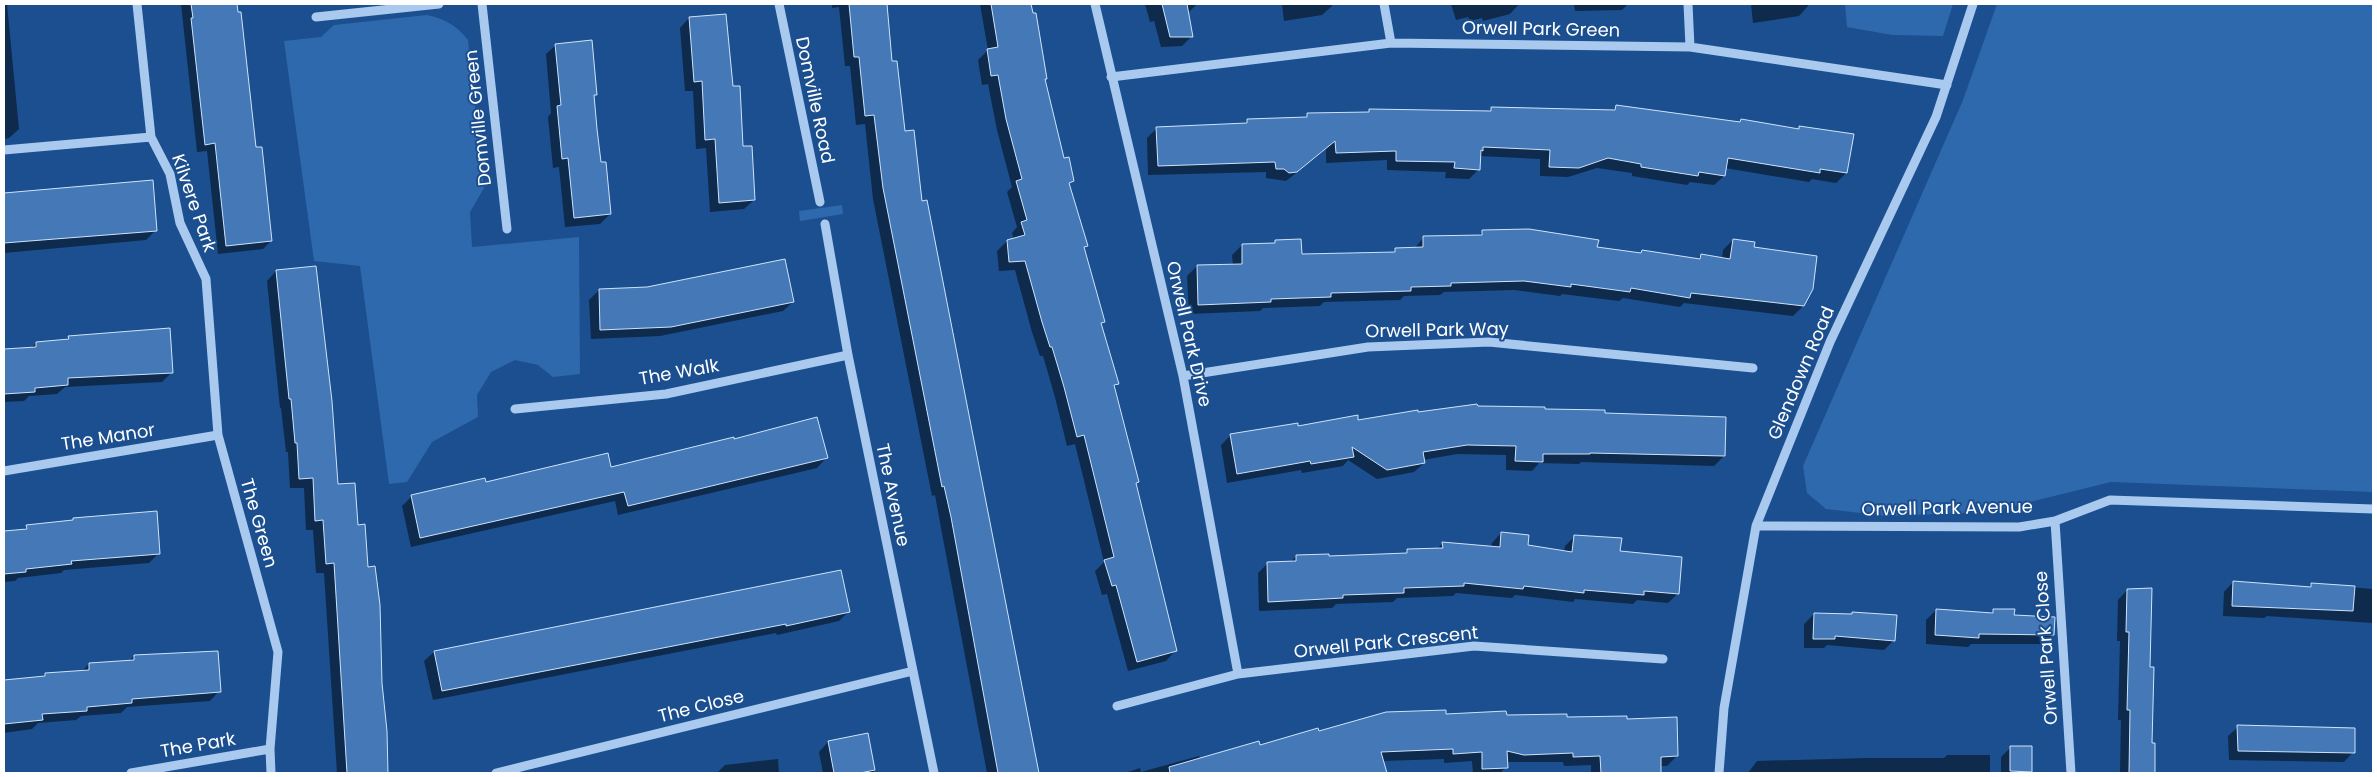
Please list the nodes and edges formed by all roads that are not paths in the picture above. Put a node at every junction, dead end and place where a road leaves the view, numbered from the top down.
1 (138, 4) edge
2 (439, 4) edge
3 (482, 4) edge
4 (779, 4) edge
5 (1095, 4) edge
6 (1384, 4) edge
7 (1688, 4) edge
8 (1973, 4) edge
9 (316, 17) dead end
10 (1391, 43) junction
11 (1690, 47) junction
12 (1111, 77) junction
13 (1947, 85) junction
14 (151, 137) junction
15 (4, 150) edge
16 (820, 202) dead end
17 (825, 224) dead end
18 (507, 229) dead end
19 (206, 279) joint
20 (848, 355) junction
21 (1753, 368) dead end
22 (1183, 376) junction
23 (514, 409) dead end
24 (218, 436) junction
25 (4, 471) edge
26 (2373, 509) edge
27 (2055, 521) junction
28 (1756, 526) junction
29 (1663, 659) dead end
30 (913, 671) junction
31 (1238, 674) junction
32 (1117, 706) dead end
33 (270, 749) junction
34 (131, 773) edge
35 (271, 773) edge
36 (496, 773) edge
37 (934, 773) edge
38 (1719, 773) edge
39 (2070, 773) edge

1 - 14 street, Kilvere Park
2 - 9 street
3 - 18 street, Domville Green
4 - 16 street, Domville Road
5 - 12 street, Orwell Park Drive
6 - 10 street
7 - 11 street
8 - 13 street, Glendown Road
10 - 11 street, Orwell Park Green
10 - 12 street, Orwell Park Green
11 - 13 street, Orwell Park Green
12 - 22 street, Orwell Park Drive
13 - 28 street, Glendown Road
14 - 15 street
14 - 19 street, Kilvere Park
17 - 20 street, The Avenue
19 - 24 street, The Green
20 - 23 street, The Walk
20 - 30 street, The Avenue
21 - 22 street, Orwell Park Way
22 - 31 street, Orwell Park Drive
24 - 25 street, The Manor
24 - 33 street, The Green
26 - 27 street, Orwell Park Avenue
27 - 28 street, Orwell Park Avenue
27 - 39 street, Orwell Park Close
28 - 38 street, Glendown Road
29 - 31 street, Orwell Park Crescent
30 - 36 street, The Close
30 - 37 street, The Avenue
31 - 32 street, Orwell Park Crescent
33 - 34 street, The Park
33 - 35 street, The Green

